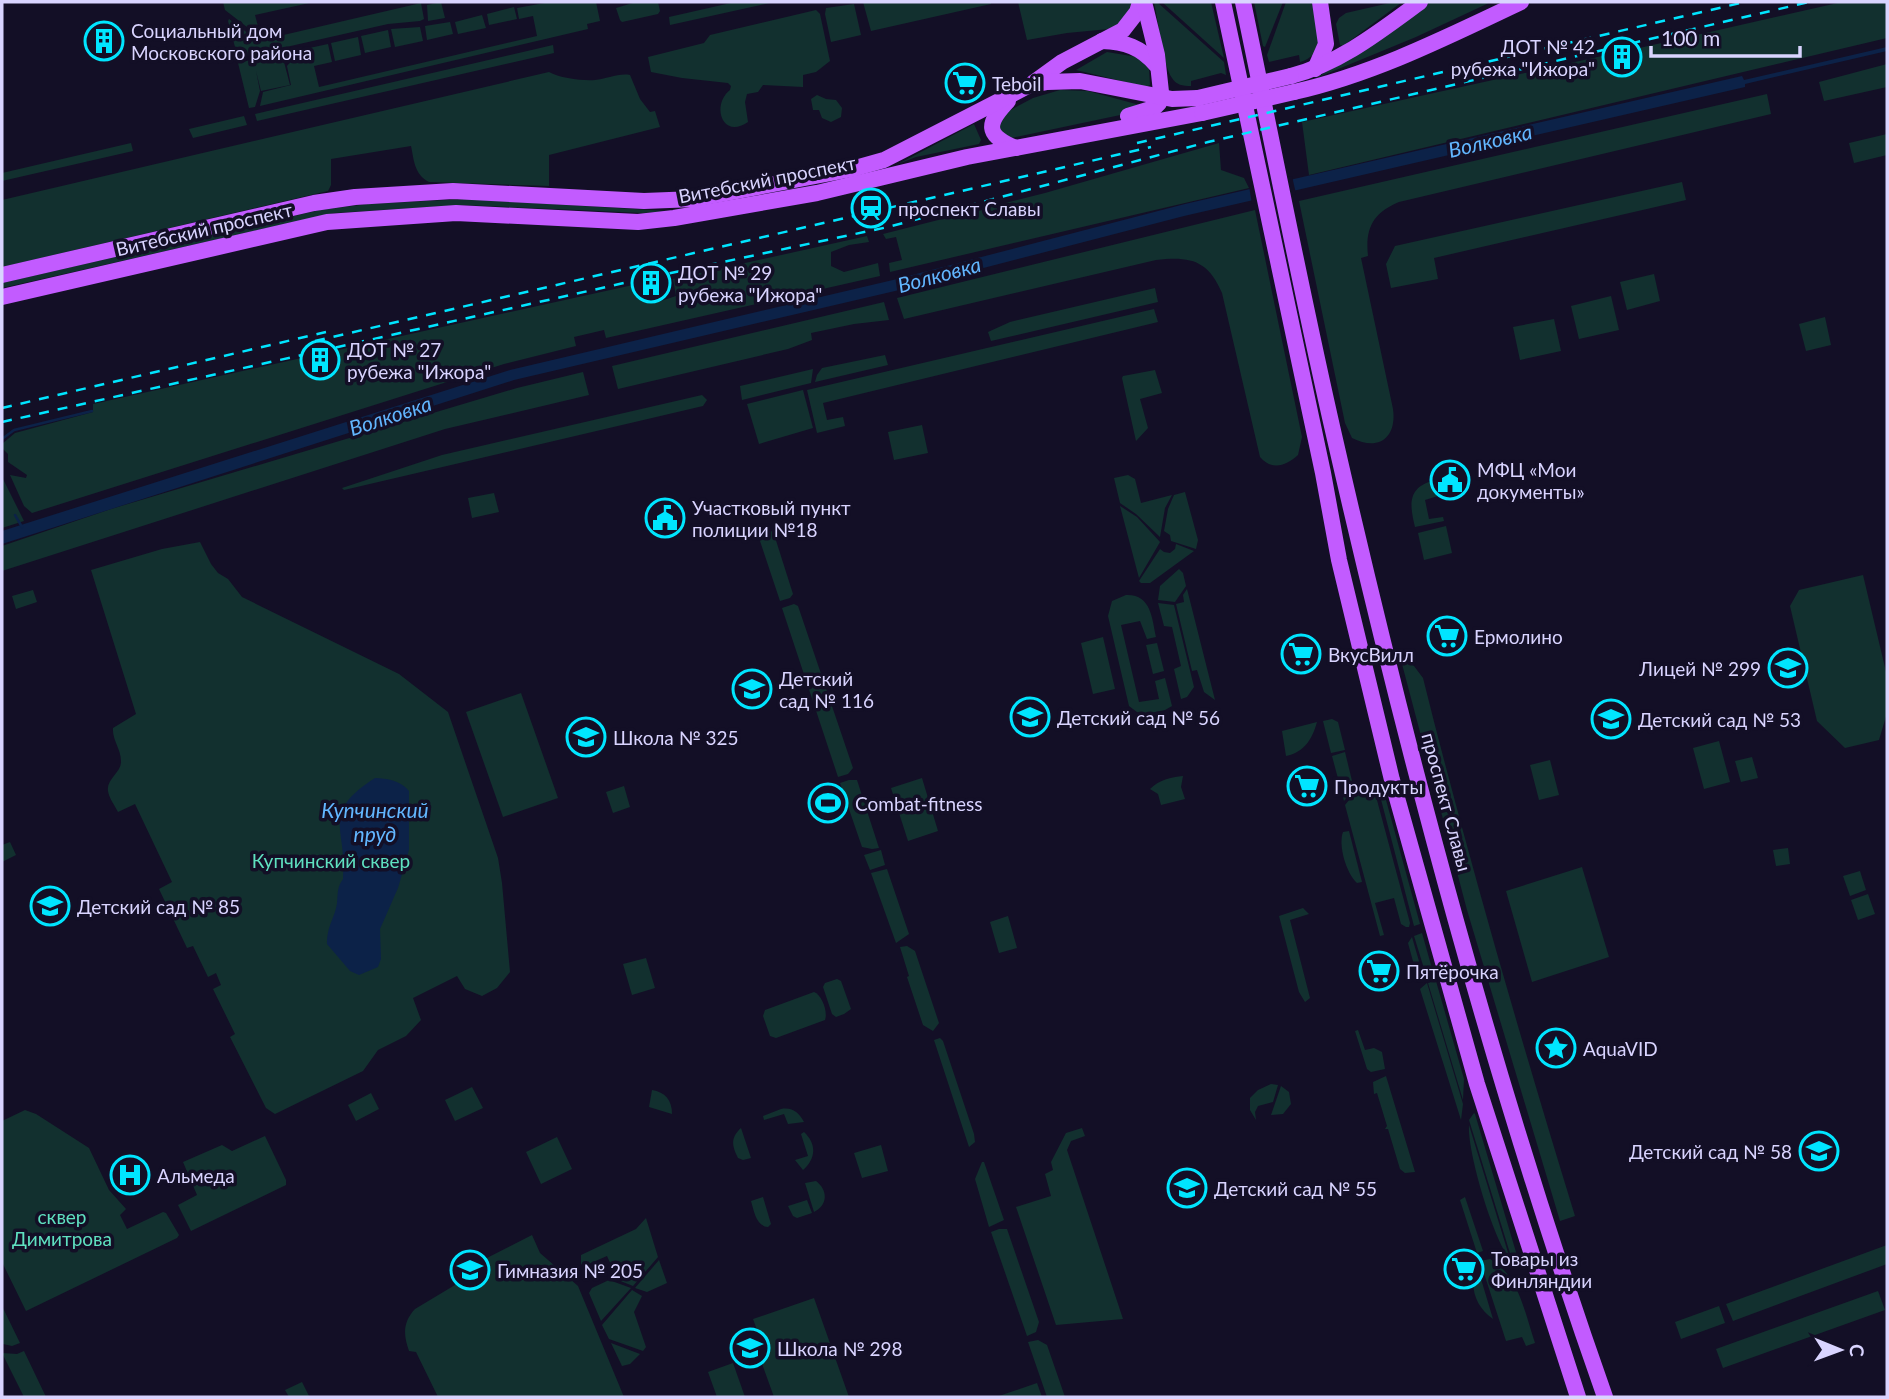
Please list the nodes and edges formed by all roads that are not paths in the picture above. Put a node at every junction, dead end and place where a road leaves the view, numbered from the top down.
1 (1142, 2) edge
2 (1223, 2) edge
3 (1243, 2) edge
4 (1320, 2) edge
5 (1420, 2) edge
6 (1521, 2) edge
7 (1102, 41) junction
8 (1156, 65) junction
9 (1315, 69) junction
10 (1292, 84) junction
11 (1021, 90) junction
12 (1160, 98) junction
13 (1200, 105) junction
14 (1080, 135) junction
15 (1016, 148) junction
16 (2, 275) edge
17 (2, 297) edge
18 (1578, 1397) edge
19 (1605, 1397) edge

1 - 7 main road
1 - 8 main road
2 - 18 main road
3 - 19 main road, проспект Славы
4 - 9 main road
5 - 9 main road, Витебский проспект
6 - 10 main road, Витебский проспект
7 - 8 main road
7 - 11 main road
8 - 12 main road
9 - 10 main road, Витебский проспект
10 - 13 main road, Витебский проспект, bridge
11 - 12 main road, Витебский проспект
11 - 15 main road
11 - 16 main road, Витебский проспект
12 - 13 main road, Витебский проспект
12 - 14 main road
13 - 14 main road, Витебский проспект
14 - 15 main road, Витебский проспект
15 - 17 main road, Витебский проспект

